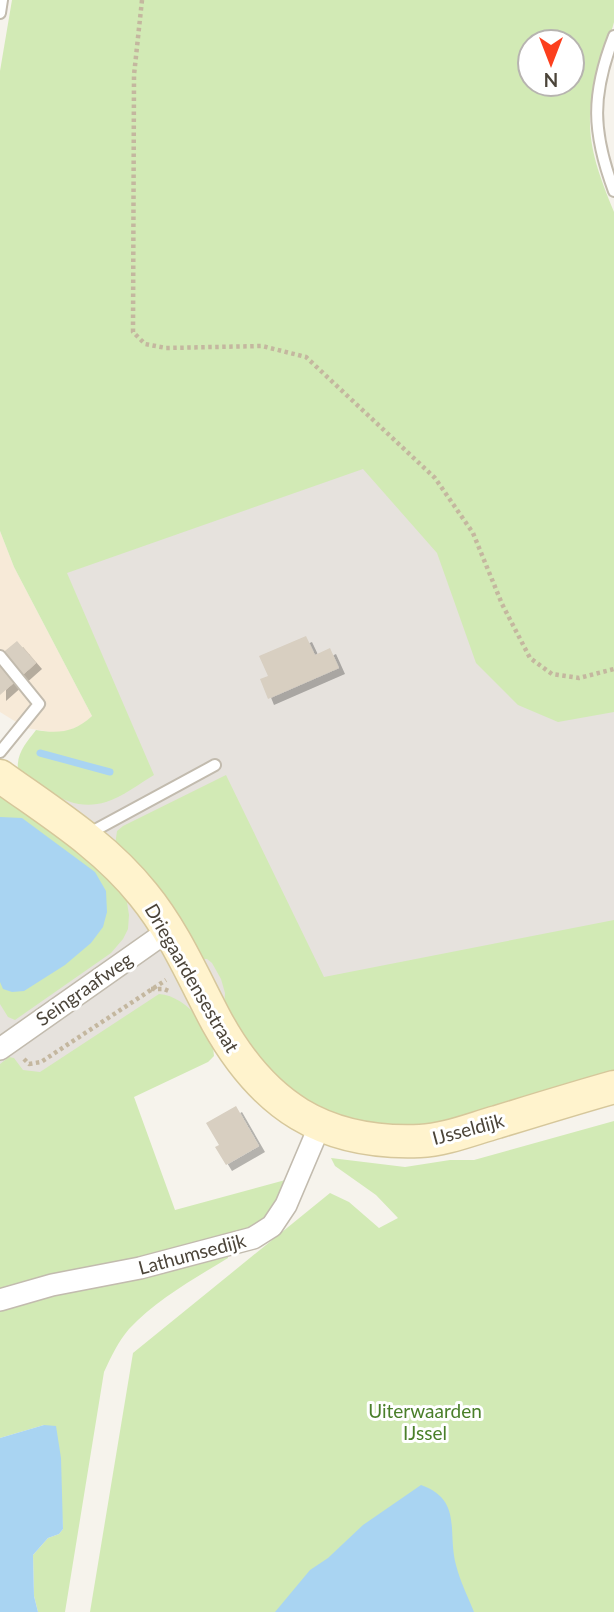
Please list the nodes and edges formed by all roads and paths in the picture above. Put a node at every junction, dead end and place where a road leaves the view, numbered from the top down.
1 (2, 0) edge
2 (142, 0) edge
3 (0, 13) edge
4 (614, 36) edge
5 (614, 191) edge
6 (0, 656) edge
7 (614, 669) edge
8 (0, 752) edge
9 (215, 765) dead end
10 (0, 776) edge
11 (84, 836) junction
12 (169, 930) junction
13 (151, 989) dead end
14 (6, 1044) edge
15 (614, 1087) edge
16 (320, 1125) junction
17 (0, 1300) edge

1 - 3 lane
2 - 7 path
4 - 5 lane
6 - 8 lane
9 - 11 lane
10 - 11 street, Driegaardensestraat
11 - 12 street, Driegaardensestraat
12 - 14 street, Seingraafweg
12 - 16 street, Driegaardensestraat
13 - 14 path
15 - 16 street, IJsseldijk
16 - 17 street, Lathumsedijk

